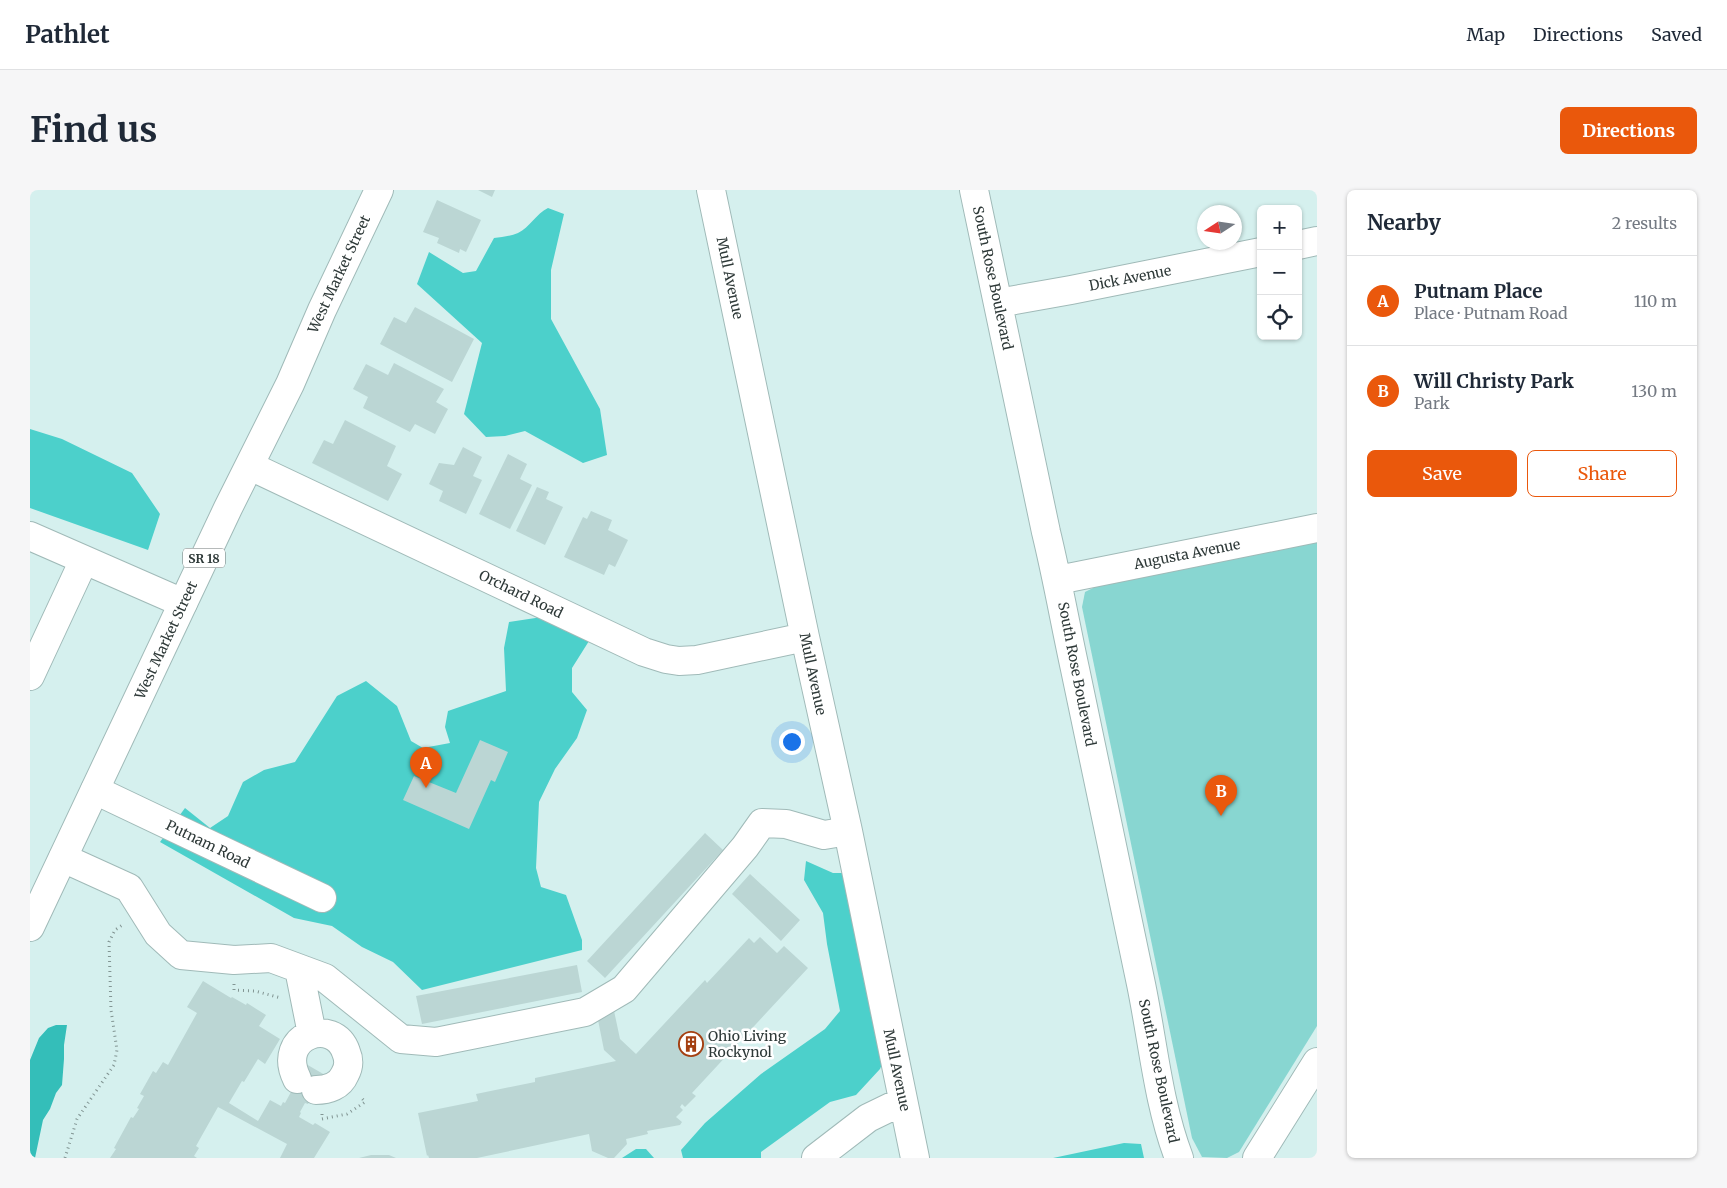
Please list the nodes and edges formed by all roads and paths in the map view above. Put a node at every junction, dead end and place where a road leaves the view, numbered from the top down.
1 (379, 190) edge
2 (711, 190) edge
3 (974, 190) edge
4 (1317, 241) edge
5 (1302, 244) edge
6 (1257, 253) edge
7 (998, 303) junction
8 (250, 466) junction
9 (1317, 528) edge
10 (30, 536) edge
11 (84, 560) junction
12 (1058, 580) junction
13 (183, 603) junction
14 (804, 637) junction
15 (30, 676) edge
16 (95, 790) junction
17 (848, 831) junction
18 (63, 858) junction
19 (322, 898) dead end
20 (36, 900) edge
21 (130, 922) dead end
22 (30, 927) edge
23 (299, 969) junction
24 (233, 979) dead end
25 (285, 999) dead end
26 (312, 1034) junction
27 (1317, 1062) edge
28 (343, 1077) junction
29 (311, 1093) junction
30 (903, 1101) junction
31 (65, 1158) edge
32 (816, 1158) edge
33 (915, 1158) edge
34 (1179, 1158) edge
35 (1257, 1158) edge

1 - 8 street, West Market Street / SR 18
2 - 14 street, Mull Avenue
3 - 7 street, South Rose Boulevard
4 - 5 street
6 - 7 street, Dick Avenue
7 - 12 street, South Rose Boulevard
8 - 13 street, West Market Street / SR 18
8 - 14 street, Orchard Road
9 - 12 street, Augusta Avenue
10 - 11 street
11 - 13 street
11 - 15 street
12 - 34 street, South Rose Boulevard
13 - 16 street, West Market Street / SR 18
14 - 17 street, Mull Avenue
16 - 18 street, West Market Street / SR 18
16 - 19 street, Putnam Road
17 - 23 street
17 - 30 street, Mull Avenue
18 - 20 street, West Market Street / SR 18
18 - 23 street
20 - 22 street, West Market Street / SR 18
21 - 31 path
23 - 26 street
24 - 25 path
26 - 28 street
26 - 29 street
27 - 35 street
28 - 29 street
28 - 29 path
30 - 32 street
30 - 33 street, Mull Avenue

